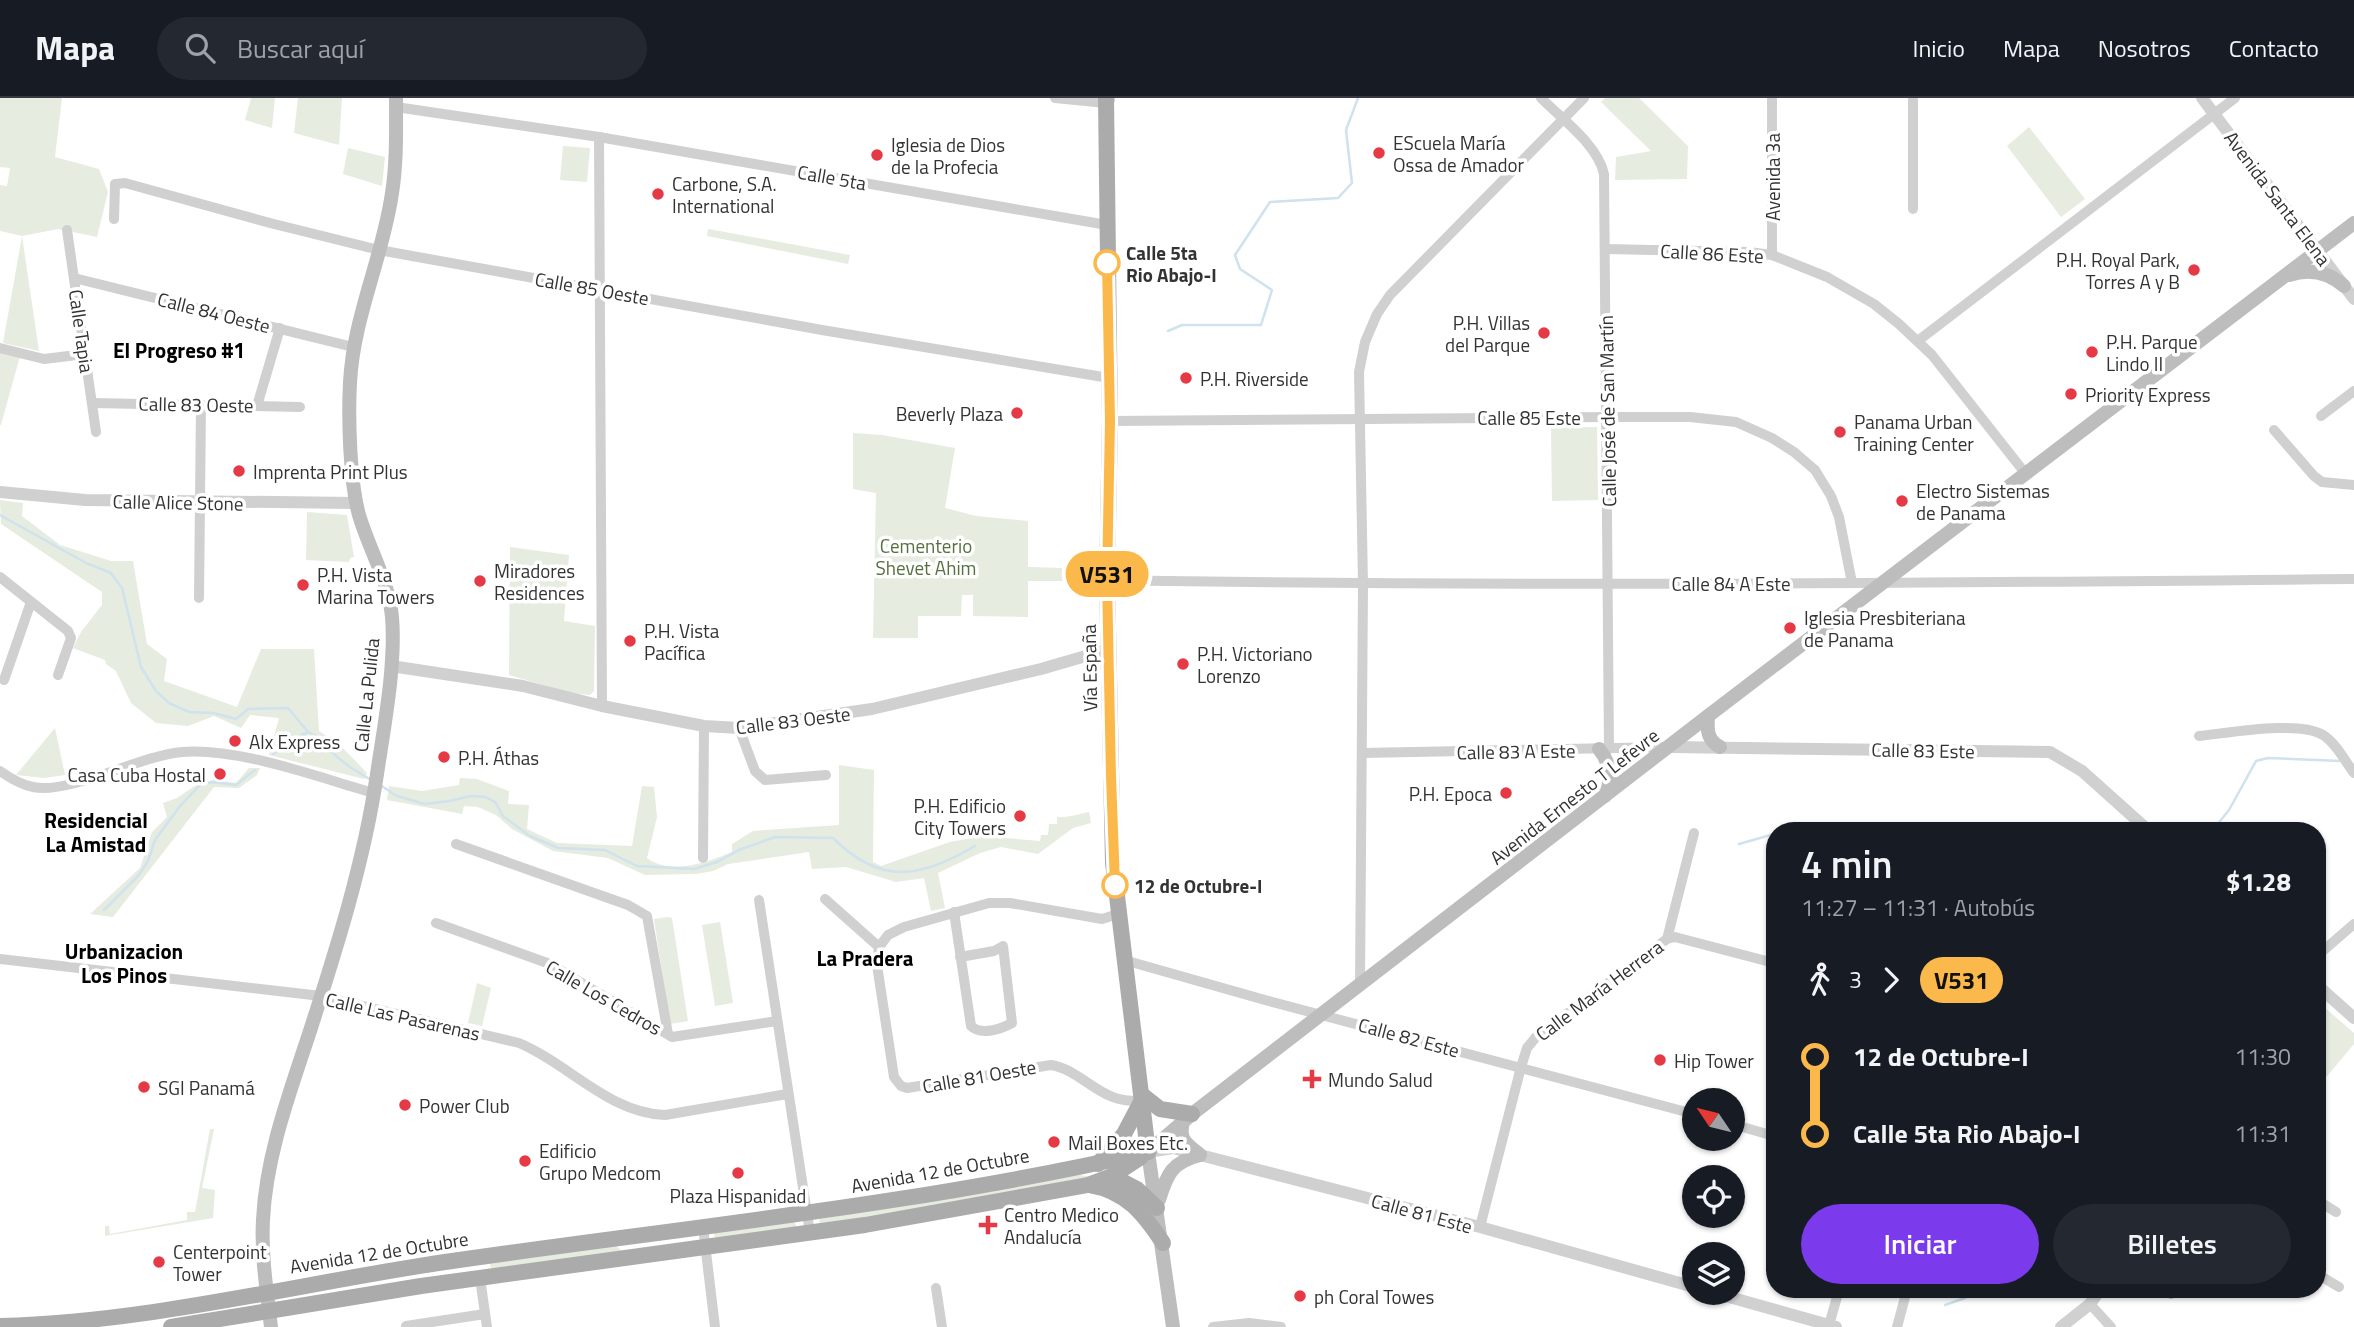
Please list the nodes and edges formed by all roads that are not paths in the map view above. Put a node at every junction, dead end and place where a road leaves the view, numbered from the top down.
1 (1055, 98) edge
2 (1541, 98) edge
3 (1584, 98) edge
4 (1772, 98) edge
5 (1913, 98) edge
6 (2202, 98) edge
7 (2235, 98) edge
8 (1108, 100) edge
9 (396, 102) edge
10 (2215, 114) junction
11 (1563, 119) junction
12 (599, 137) junction
13 (1913, 209) dead end
14 (114, 219) dead end
15 (2354, 223) edge
16 (1107, 225) junction
17 (67, 230) dead end
18 (1605, 248) junction
19 (379, 250) junction
20 (2318, 251) junction
21 (1772, 255) junction
22 (74, 278) junction
23 (2281, 278) junction
24 (2344, 286) junction
25 (599, 289) junction
26 (2354, 299) edge
27 (280, 328) junction
28 (1919, 340) junction
29 (354, 347) junction
30 (0, 348) edge
31 (85, 354) junction
32 (1109, 379) junction
33 (2354, 391) edge
34 (92, 403) junction
35 (201, 404) junction
36 (257, 405) junction
37 (300, 407) dead end
38 (1607, 416) junction
39 (2321, 416) dead end
40 (1359, 417) junction
41 (1110, 421) junction
42 (2274, 430) dead end
43 (96, 432) dead end
44 (2025, 473) junction
45 (2354, 485) edge
46 (0, 492) edge
47 (200, 501) junction
48 (356, 503) junction
49 (0, 577) edge
50 (2354, 579) edge
51 (1107, 580) junction
52 (1883, 582) junction
53 (1852, 583) junction
54 (1363, 584) junction
55 (1609, 584) junction
56 (199, 598) dead end
57 (31, 602) junction
58 (1110, 649) junction
59 (391, 666) junction
60 (58, 675) dead end
61 (4, 680) dead end
62 (602, 705) junction
63 (1708, 716) junction
64 (704, 726) junction
65 (739, 728) junction
66 (2199, 736) dead end
67 (1670, 747) junction
68 (1720, 747) junction
69 (1604, 749) junction
70 (1363, 753) junction
71 (2352, 770) edge
72 (0, 771) edge
73 (826, 775) dead end
74 (374, 793) junction
75 (1605, 796) junction
76 (2139, 822) edge
77 (1694, 833) dead end
78 (456, 844) dead end
79 (703, 858) dead end
80 (825, 899) dead end
81 (759, 900) dead end
82 (954, 912) junction
83 (1118, 914) junction
84 (436, 923) dead end
85 (2354, 924) edge
86 (1667, 939) junction
87 (879, 947) junction
88 (2326, 948) edge
89 (960, 957) junction
90 (0, 959) edge
91 (1124, 960) junction
92 (1766, 961) edge
93 (1360, 985) junction
94 (2326, 993) edge
95 (321, 996) junction
96 (1323, 1014) junction
97 (2354, 1018) edge
98 (776, 1021) junction
99 (668, 1034) junction
100 (1521, 1067) junction
101 (787, 1094) junction
102 (1141, 1098) junction
103 (1682, 1111) edge
104 (1188, 1118) junction
105 (1745, 1128) edge
106 (1766, 1134) edge
107 (1148, 1152) junction
108 (1200, 1155) junction
109 (1097, 1164) junction
110 (1112, 1176) junction
111 (1088, 1185) junction
112 (2326, 1206) edge
113 (1157, 1209) junction
114 (2336, 1212) dead end
115 (807, 1214) junction
116 (703, 1227) junction
117 (1480, 1227) junction
118 (810, 1233) junction
119 (623, 1237) junction
120 (1163, 1243) junction
121 (704, 1247) junction
122 (633, 1258) junction
123 (480, 1278) junction
124 (2326, 1279) edge
125 (1682, 1284) edge
126 (936, 1287) dead end
127 (2339, 1287) dead end
128 (267, 1292) junction
129 (1838, 1298) edge
130 (1905, 1298) edge
131 (2094, 1298) edge
132 (1745, 1301) edge
133 (2090, 1304) junction
134 (485, 1314) junction
135 (270, 1320) edge
136 (0, 1326) edge
137 (406, 1326) edge
138 (1833, 1326) edge
139 (171, 1327) edge
140 (486, 1327) edge
141 (715, 1327) edge
142 (942, 1327) edge
143 (1173, 1327) edge
144 (1213, 1327) edge
145 (1282, 1327) edge
146 (1896, 1327) edge
147 (2061, 1327) edge
148 (2111, 1327) edge

1 - 8 street
2 - 11 street, Calle José de San Martín
3 - 11 street
4 - 21 street, Avenida 3a
5 - 13 street
6 - 10 street, Avenida Santa Elena
7 - 10 street
8 - 16 main road, Vía España
9 - 12 street, Calle 5ta
9 - 19 main road, Calle La Pulida
10 - 20 street, Avenida Santa Elena
10 - 28 street
11 - 18 street, Calle José de San Martín
11 - 40 street
12 - 16 street, Calle 5ta
12 - 25 street
14 - 19 street, Calle 85 Oeste
15 - 20 main road
16 - 32 main road, Vía España
17 - 22 street, Calle Tapia
18 - 21 street, Calle 86 Este
18 - 38 street, Calle José de San Martín
19 - 25 street, Calle 85 Oeste
19 - 29 main road, Calle La Pulida
20 - 23 main road, Avenida Ernesto T Lefevre
20 - 24 street, Avenida Santa Elena
21 - 28 street, Calle 86 Este
22 - 27 street, Calle 84 Oeste
22 - 31 street, Calle Tapia
23 - 24 main road
23 - 44 main road, Avenida Ernesto T Lefevre
24 - 26 street, Avenida Santa Elena
25 - 32 street, Calle 85 Oeste
25 - 62 street
27 - 29 street, Calle 84 Oeste
27 - 36 street
28 - 44 street, Calle 86 Este
29 - 48 main road, Calle La Pulida
30 - 31 street
31 - 34 street, Calle Tapia
32 - 41 main road, Vía España
33 - 39 street
34 - 35 street, Calle 83 Oeste
34 - 43 street, Calle Tapia
35 - 36 street, Calle 83 Oeste
35 - 47 street
36 - 37 street, Calle 83 Oeste
38 - 40 street, Calle 85 Este
38 - 53 street, Calle 85 Este
38 - 55 street, Calle José de San Martín
40 - 41 street, Calle 85 Este
40 - 54 street
41 - 51 main road, Vía España
42 - 45 street
44 - 52 main road, Avenida Ernesto T Lefevre
46 - 47 street, Calle Alice Stone
47 - 48 street, Calle Alice Stone
47 - 56 street
48 - 59 main road, Calle La Pulida
49 - 57 street
50 - 52 street, Calle 84 A Este
51 - 54 street, Calle 84 A Este
51 - 58 main road, Vía España
52 - 53 street, Calle 84 A Este
52 - 63 main road, Avenida Ernesto T Lefevre
53 - 55 street, Calle 84 A Este
54 - 55 street, Calle 84 A Este
54 - 70 street
55 - 69 street, Calle José de San Martín
57 - 60 street
57 - 61 street
58 - 65 street, Calle 83 Oeste
58 - 83 main road, Vía España
59 - 62 street, Calle 83 Oeste
59 - 74 main road, Calle La Pulida
62 - 64 street, Calle 83 Oeste
63 - 67 main road, Avenida Ernesto T Lefevre
63 - 68 main road
64 - 65 street, Calle 83 Oeste
64 - 79 street
65 - 73 street
66 - 71 street
67 - 68 street, Calle 83 Este
67 - 69 street, Calle 83 A Este
67 - 75 main road, Avenida Ernesto T Lefevre
68 - 76 street, Calle 83 Este
69 - 70 street, Calle 83 A Este
69 - 75 main road
70 - 93 street
72 - 74 street
74 - 95 main road, Calle La Pulida
75 - 93 main road, Avenida Ernesto T Lefevre
77 - 86 street
78 - 99 street
80 - 87 street
81 - 98 street
82 - 83 street
82 - 87 street
82 - 89 street
83 - 91 main road, Vía España
84 - 99 street, Calle Los Cedros
85 - 88 street
86 - 92 street, Calle María Herrera
86 - 100 street, Calle María Herrera
87 - 102 street, Calle 81 Oeste
89 - 89 street
90 - 95 street, Calle Las Pasarenas
91 - 96 street, Calle 82 Este
91 - 102 main road, Vía España
93 - 96 main road, Avenida Ernesto T Lefevre
94 - 97 street
95 - 101 street, Calle Las Pasarenas
95 - 128 main road, Calle La Pulida
96 - 100 street, Calle 82 Este
96 - 104 main road, Avenida Ernesto T Lefevre
98 - 99 street, Calle Los Cedros
98 - 101 street
100 - 103 street, Calle 82 Este
100 - 117 street, Calle María Herrera
101 - 115 street
102 - 104 main road
102 - 107 main road, Vía España
102 - 109 main road
104 - 107 main road, Avenida Ernesto T Lefevre
104 - 108 main road
105 - 106 street
107 - 108 street, Calle 81 Este
107 - 109 main road, Avenida 12 de Octubre
107 - 110 main road
107 - 113 main road
108 - 113 main road
108 - 117 street, Calle 81 Este
109 - 115 main road, Avenida 12 de Octubre
110 - 111 main road
110 - 113 main road
111 - 118 main road
111 - 120 main road
112 - 114 street
113 - 120 main road
115 - 116 main road, Avenida 12 de Octubre
115 - 118 street
116 - 119 main road, Avenida 12 de Octubre
116 - 121 street
117 - 125 street, Calle 81 Este
118 - 121 main road
119 - 122 main road
119 - 128 main road, Avenida 12 de Octubre
120 - 143 main road
121 - 122 main road
121 - 141 street
122 - 123 main road
123 - 134 street
123 - 135 main road
124 - 127 street
126 - 142 street
128 - 135 main road, Calle La Pulida
128 - 136 main road, Avenida 12 de Octubre
129 - 138 street
130 - 146 street
131 - 133 street
132 - 138 street
133 - 147 street
133 - 148 street
134 - 137 street
134 - 140 street
135 - 139 main road
144 - 145 street

